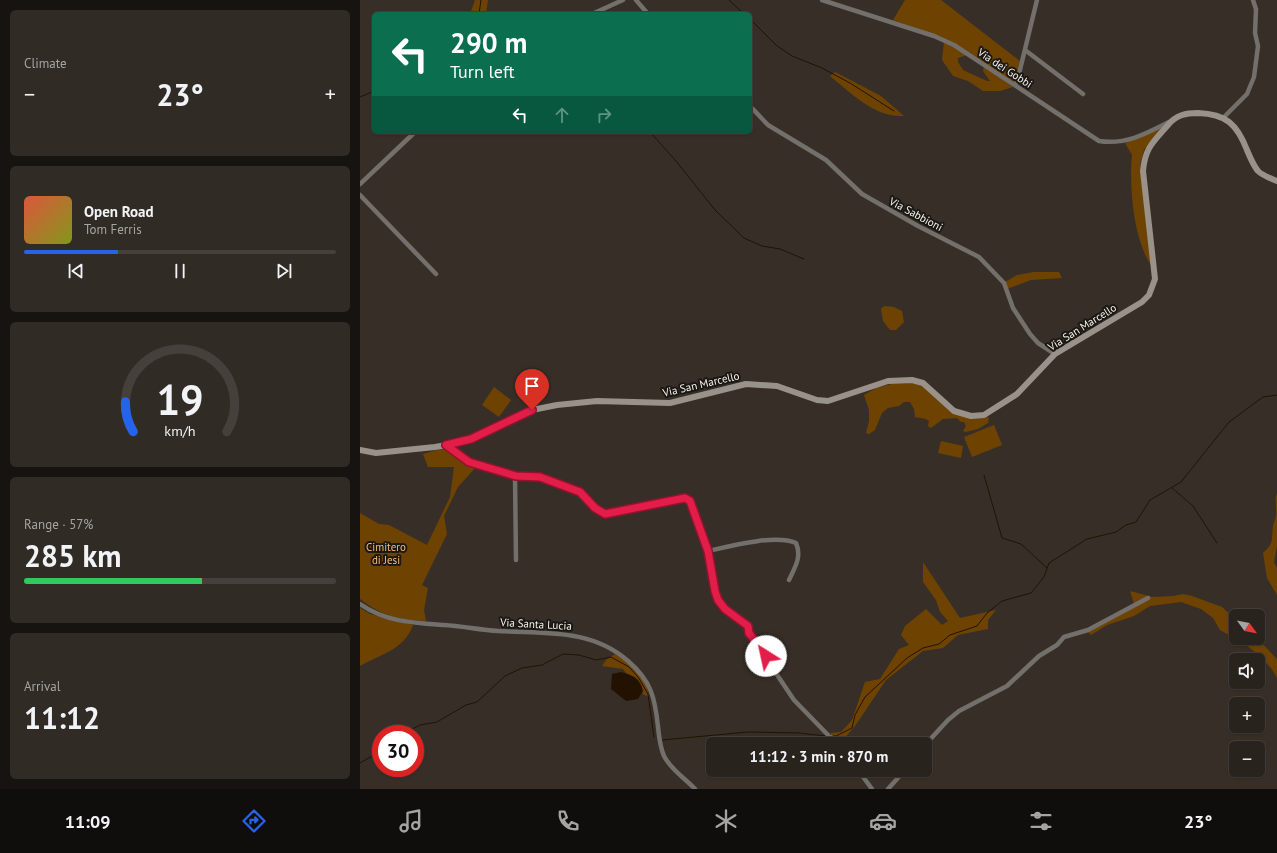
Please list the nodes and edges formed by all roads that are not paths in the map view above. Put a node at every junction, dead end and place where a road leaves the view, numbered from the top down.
1 (623, 0) edge
2 (636, 0) edge
3 (822, 0) edge
4 (1037, 0) edge
5 (1253, 0) edge
6 (596, 12) edge
7 (646, 12) edge
8 (1025, 50) junction
9 (1015, 85) junction
10 (1082, 94) dead end
11 (752, 108) edge
12 (1223, 118) junction
13 (1171, 122) junction
14 (413, 134) edge
15 (1277, 181) edge
16 (360, 184) edge
17 (360, 195) edge
18 (436, 274) dead end
19 (1054, 354) junction
20 (446, 445) junction
21 (360, 450) edge
22 (516, 476) junction
23 (708, 551) junction
24 (516, 560) dead end
25 (789, 580) dead end
26 (1148, 598) dead end
27 (361, 605) edge
28 (830, 737) edge
29 (932, 737) edge
30 (863, 777) edge
31 (899, 777) edge
32 (695, 789) edge
33 (872, 789) edge
34 (888, 789) edge

1 - 6 street
2 - 7 street
3 - 9 street, Via dei Gobbi
4 - 8 street
5 - 12 street
8 - 9 street
8 - 10 street
9 - 13 street, Via dei Gobbi
11 - 19 street, Via Sabbioni
12 - 13 main road, Via San Marcello
12 - 15 main road, Via San Marcello
13 - 19 main road, Via San Marcello
14 - 16 street
17 - 18 street
19 - 20 main road, Via San Marcello
20 - 21 main road, Via San Marcello
20 - 22 street
22 - 23 street
22 - 24 street
23 - 25 street
23 - 28 street
26 - 29 street
27 - 32 street, Via Santa Lucia
30 - 33 street
31 - 34 street

